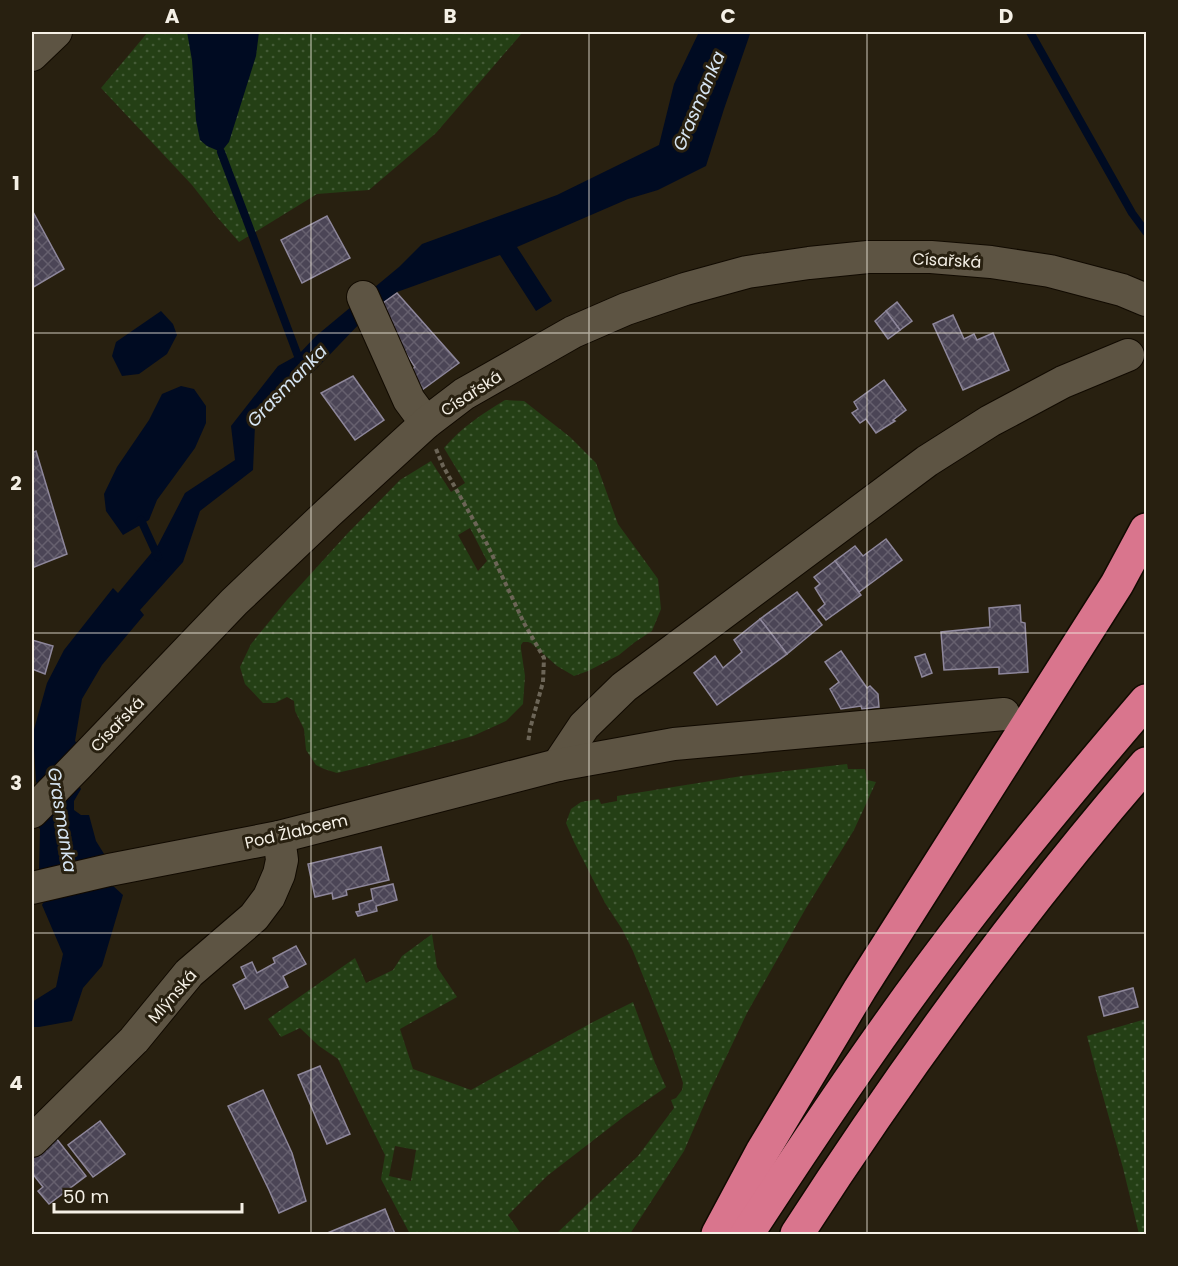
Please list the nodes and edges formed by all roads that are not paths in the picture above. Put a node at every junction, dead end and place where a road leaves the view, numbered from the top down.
1 (56, 32) edge
2 (32, 55) edge
3 (1146, 300) edge
4 (366, 306) dead end
5 (1128, 355) dead end
6 (426, 423) junction
7 (1146, 530) edge
8 (1146, 701) edge
9 (1004, 714) dead end
10 (1146, 764) edge
11 (558, 765) junction
12 (34, 805) edge
13 (279, 837) junction
14 (37, 887) edge
15 (32, 1141) edge
16 (718, 1234) edge
17 (747, 1234) edge
18 (797, 1234) edge

1 - 2 street
3 - 6 street, Císařská
4 - 6 street
5 - 11 street
6 - 12 street, Císařská
7 - 16 highway
8 - 17 highway
9 - 11 street, Pod Žlabcem
10 - 18 highway
11 - 13 street, Pod Žlabcem
13 - 14 street, Pod Žlabcem
13 - 15 street, Mlýnská

